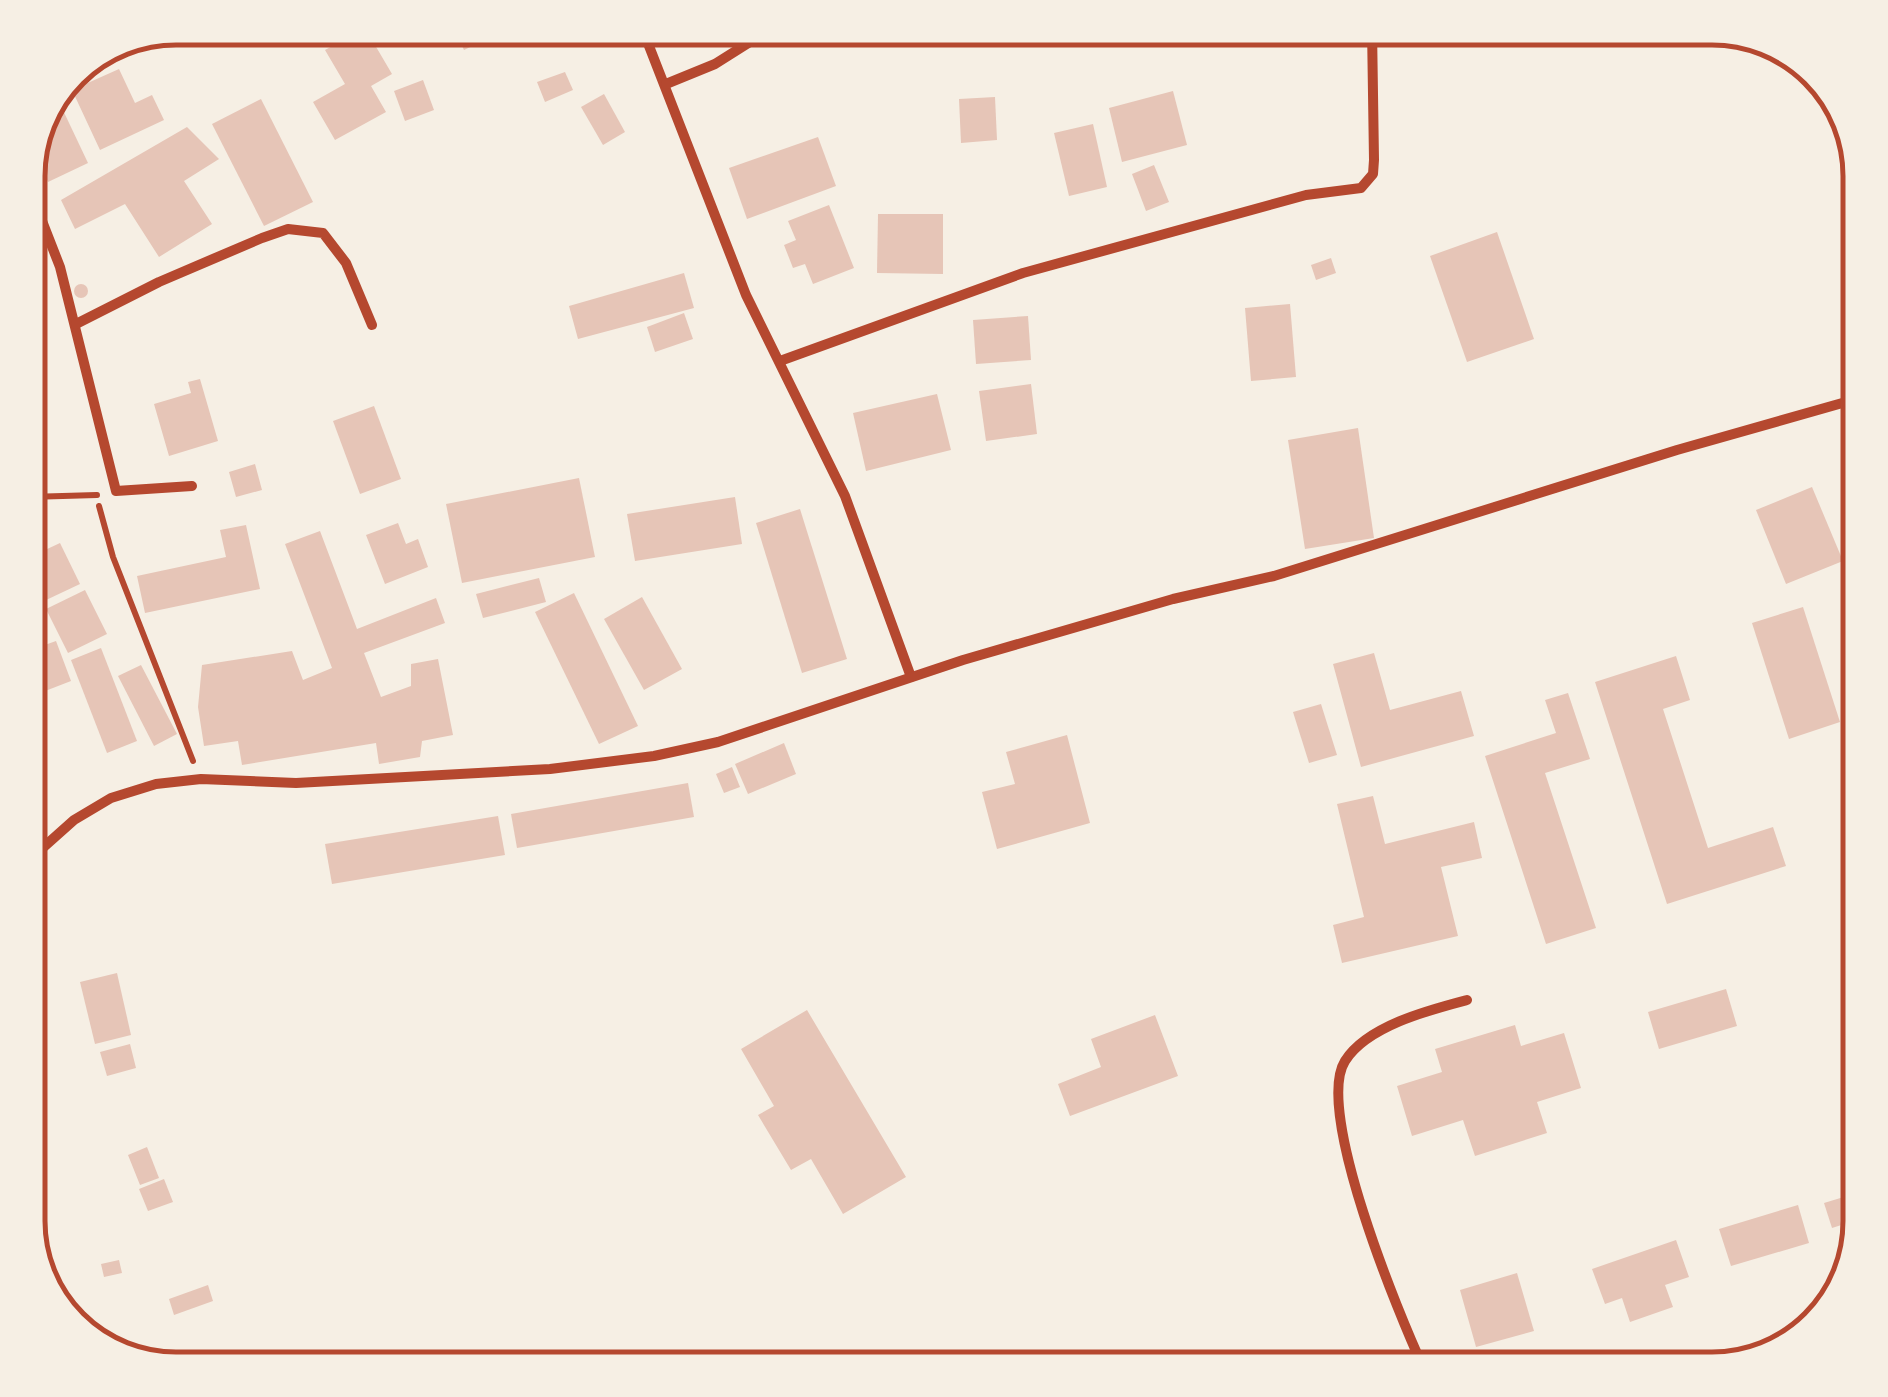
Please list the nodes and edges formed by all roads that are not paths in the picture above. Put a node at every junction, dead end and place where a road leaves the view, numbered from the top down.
1 (649, 45) edge
2 (746, 45) edge
3 (1372, 45) edge
4 (666, 84) junction
5 (45, 227) edge
6 (76, 324) junction
7 (372, 325) dead end
8 (780, 361) junction
9 (1843, 403) edge
10 (192, 486) dead end
11 (911, 677) junction
12 (45, 842) edge
13 (1467, 1000) dead end
14 (1417, 1352) edge

1 - 4 street
2 - 4 street
3 - 8 street
4 - 8 street
5 - 6 street
6 - 7 street
6 - 10 street
8 - 11 street
9 - 11 street
11 - 12 street
13 - 14 street

